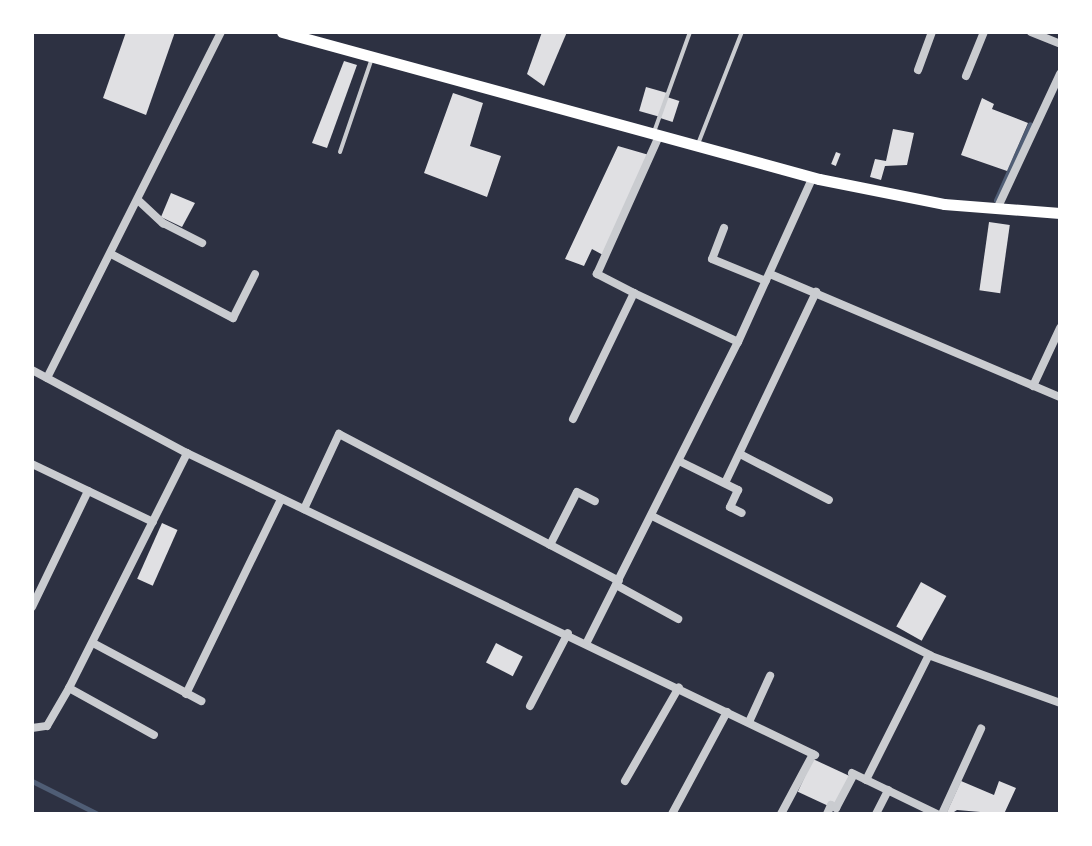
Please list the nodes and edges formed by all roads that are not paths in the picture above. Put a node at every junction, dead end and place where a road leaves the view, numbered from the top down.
1 (221, 32) edge
2 (282, 32) edge
3 (690, 32) edge
4 (742, 32) edge
5 (932, 32) edge
6 (984, 32) edge
7 (1031, 32) edge
8 (1060, 44) edge
9 (373, 56) junction
10 (918, 70) dead end
11 (1060, 74) edge
12 (966, 76) dead end
13 (656, 135) junction
14 (698, 146) junction
15 (340, 152) dead end
16 (813, 177) junction
17 (139, 201) junction
18 (997, 209) junction
19 (1060, 213) edge
20 (724, 228) dead end
21 (202, 243) dead end
22 (111, 254) junction
23 (255, 274) dead end
24 (768, 277) junction
25 (816, 292) junction
26 (634, 293) junction
27 (1060, 328) edge
28 (738, 342) junction
29 (32, 370) edge
30 (47, 378) junction
31 (1033, 386) junction
32 (1060, 397) edge
33 (573, 419) dead end
34 (187, 453) junction
35 (740, 454) junction
36 (679, 461) junction
37 (32, 464) edge
38 (725, 483) junction
39 (88, 491) junction
40 (281, 499) junction
41 (829, 500) dead end
42 (595, 501) dead end
43 (304, 509) junction
44 (742, 513) dead end
45 (652, 516) junction
46 (153, 522) junction
47 (550, 545) junction
48 (617, 583) junction
49 (32, 607) edge
50 (678, 619) dead end
51 (568, 633) junction
52 (587, 642) junction
53 (93, 643) junction
54 (929, 655) junction
55 (770, 676) dead end
56 (679, 687) junction
57 (69, 688) junction
58 (186, 694) junction
59 (201, 701) dead end
60 (1060, 703) edge
61 (530, 706) dead end
62 (727, 712) junction
63 (749, 722) junction
64 (32, 728) edge
65 (981, 729) dead end
66 (154, 735) dead end
67 (866, 780) junction
68 (625, 781) dead end
69 (888, 790) junction
70 (672, 814) edge
71 (781, 814) edge
72 (827, 814) edge
73 (876, 814) edge
74 (940, 814) edge

1 - 17 street
2 - 9 main road
3 - 13 lane
4 - 14 lane
5 - 10 street
6 - 12 street
7 - 8 street
9 - 13 main road
9 - 15 lane
11 - 18 street
13 - 14 main road
13 - 26 street
14 - 16 main road
16 - 18 main road
16 - 24 street
17 - 21 street
17 - 22 street
18 - 19 main road
20 - 24 street
22 - 23 street
22 - 30 street
24 - 25 street
24 - 28 street
25 - 31 street
25 - 35 street
26 - 28 street
26 - 33 street
27 - 31 street
28 - 36 street
29 - 30 street
30 - 34 street
31 - 32 street
34 - 40 street
34 - 46 street
35 - 38 street
35 - 41 street
36 - 38 street
36 - 45 street
37 - 39 street
38 - 44 street
39 - 46 street
39 - 49 street
40 - 43 street
40 - 58 street
42 - 47 street
43 - 47 street
43 - 51 street
45 - 48 street
45 - 54 street
46 - 53 street
47 - 48 street
48 - 50 street
48 - 52 street
51 - 52 street
51 - 61 street
52 - 56 street
53 - 57 street
53 - 58 street
54 - 60 street
54 - 67 street
55 - 63 street
56 - 62 street
56 - 68 street
57 - 64 street
57 - 66 street
58 - 59 street
62 - 63 street
62 - 70 street
63 - 71 street
65 - 74 street
67 - 69 street
67 - 72 street
69 - 73 street
69 - 74 street

